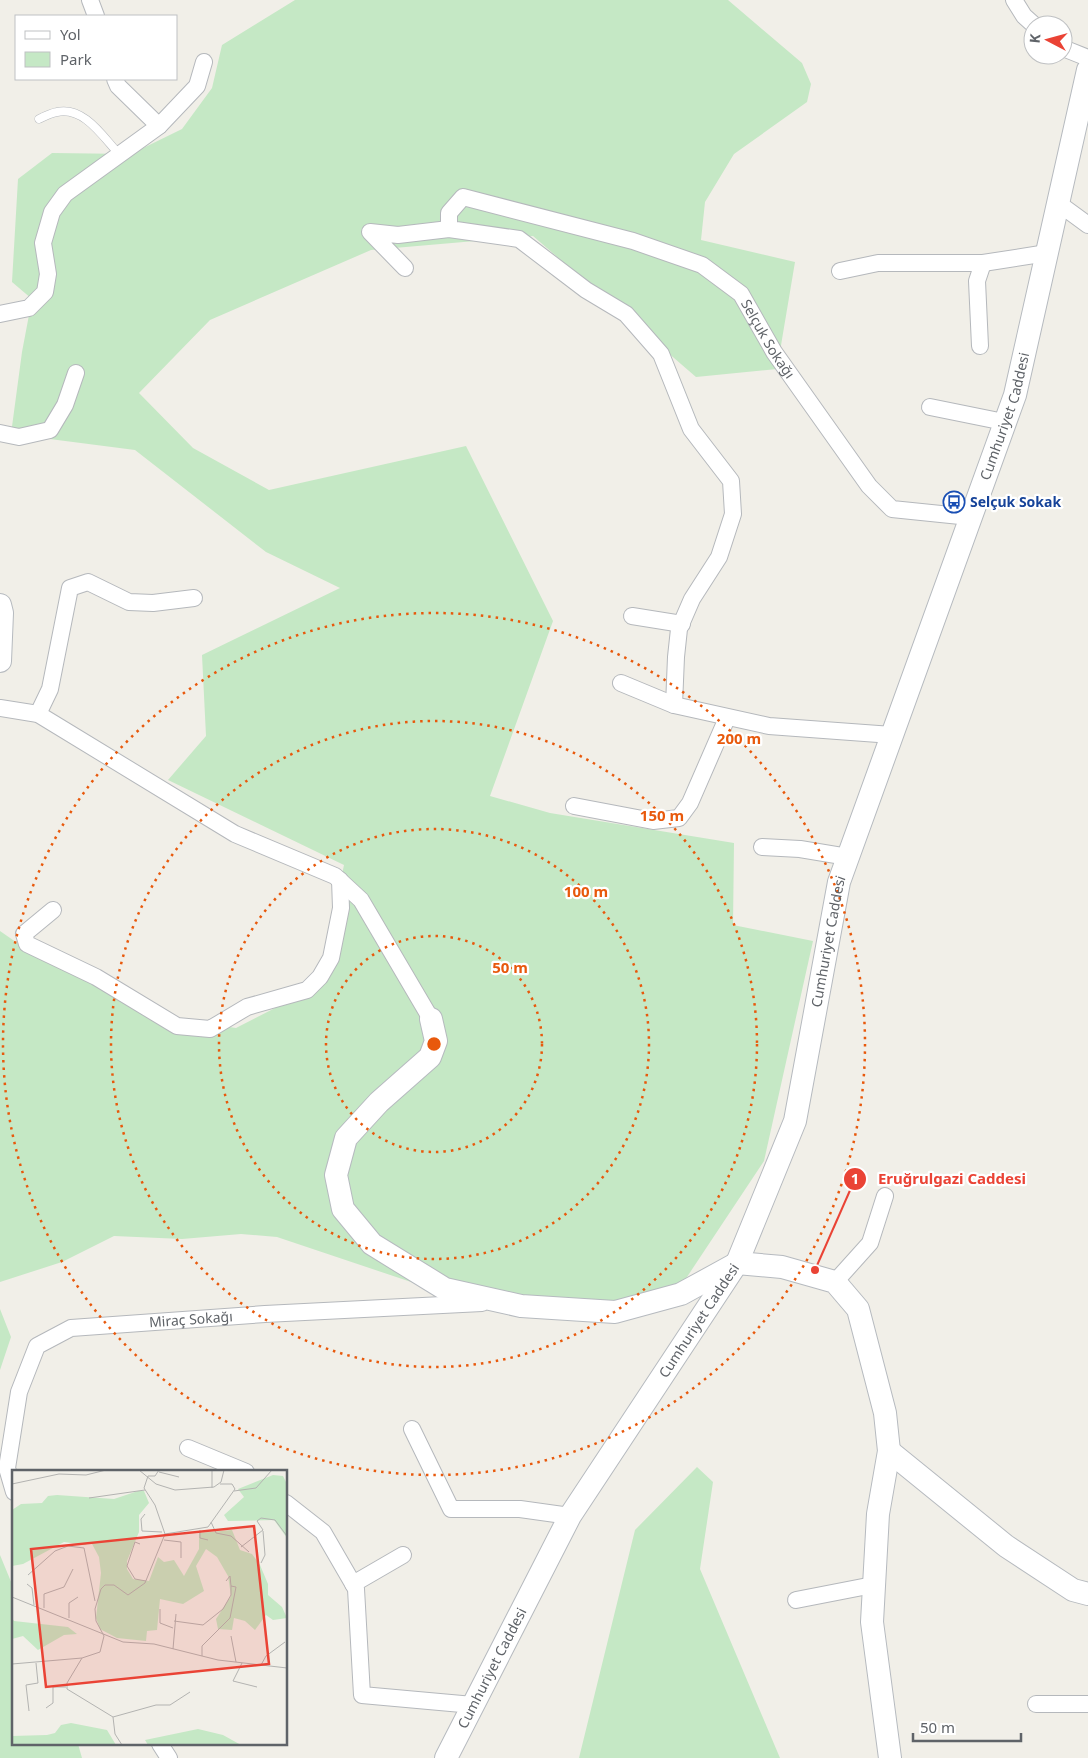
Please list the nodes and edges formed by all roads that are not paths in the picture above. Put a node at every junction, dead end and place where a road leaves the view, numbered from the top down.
1 (90, 0) edge
2 (1014, 0) edge
3 (96, 15) edge
4 (1023, 15) edge
5 (1073, 52) edge
6 (1088, 58) edge
7 (204, 62) dead end
8 (1088, 70) edge
9 (115, 80) edge
10 (39, 119) dead end
11 (158, 126) junction
12 (120, 154) junction
13 (1058, 203) junction
14 (1088, 224) edge
15 (449, 228) junction
16 (1047, 253) junction
17 (984, 262) junction
18 (405, 268) dead end
19 (840, 270) dead end
20 (0, 314) edge
21 (980, 346) dead end
22 (76, 373) dead end
23 (930, 408) dead end
24 (1004, 422) junction
25 (0, 434) edge
26 (970, 517) junction
27 (194, 598) dead end
28 (0, 606) edge
29 (632, 616) dead end
30 (682, 624) junction
31 (0, 661) edge
32 (621, 683) dead end
33 (674, 705) junction
34 (0, 708) edge
35 (38, 714) junction
36 (727, 718) junction
37 (892, 735) junction
38 (574, 806) dead end
39 (762, 847) dead end
40 (848, 857) junction
41 (340, 880) junction
42 (53, 910) dead end
43 (431, 1019) joint
44 (885, 1196) dead end
45 (737, 1263) junction
46 (835, 1282) junction
47 (502, 1302) junction
48 (412, 1429) dead end
49 (188, 1448) dead end
50 (889, 1451) junction
51 (241, 1470) edge
52 (12, 1485) edge
53 (288, 1505) edge
54 (570, 1516) junction
55 (403, 1555) dead end
56 (353, 1584) junction
57 (873, 1585) junction
58 (1088, 1594) edge
59 (796, 1600) dead end
60 (473, 1704) junction
61 (1036, 1704) dead end
62 (1088, 1704) edge
63 (161, 1746) edge
64 (170, 1758) edge
65 (446, 1758) edge
66 (890, 1758) edge

1 - 3 street
2 - 4 street
5 - 6 street
7 - 11 street
8 - 13 main road, Cumhuriyet Caddesi
9 - 11 street
10 - 12 lane
11 - 12 street
12 - 20 street
13 - 14 street
13 - 16 main road, Cumhuriyet Caddesi
15 - 18 street
15 - 26 street, Selçuk Sokağı
15 - 30 street
16 - 17 street
16 - 24 main road, Cumhuriyet Caddesi
17 - 19 street
17 - 21 street
22 - 25 street
23 - 24 street
24 - 26 main road, Cumhuriyet Caddesi
26 - 37 main road, Cumhuriyet Caddesi
27 - 35 street
28 - 31 main road
29 - 30 street
30 - 33 street
32 - 33 street
33 - 36 street
34 - 35 street
35 - 41 street
36 - 37 street
36 - 38 street
37 - 40 main road, Cumhuriyet Caddesi
39 - 40 street
40 - 45 main road, Cumhuriyet Caddesi
41 - 42 street
41 - 43 street
43 - 47 main road
44 - 46 street
45 - 46 main road
45 - 47 main road
45 - 54 main road, Cumhuriyet Caddesi
46 - 50 main road
47 - 52 street, Miraç Sokağı
48 - 54 street
49 - 51 street
50 - 57 main road
50 - 58 main road
53 - 56 street
54 - 60 main road, Cumhuriyet Caddesi
55 - 56 street
56 - 60 street
57 - 59 street
57 - 66 main road
60 - 65 main road, Cumhuriyet Caddesi
61 - 62 street
63 - 64 street

